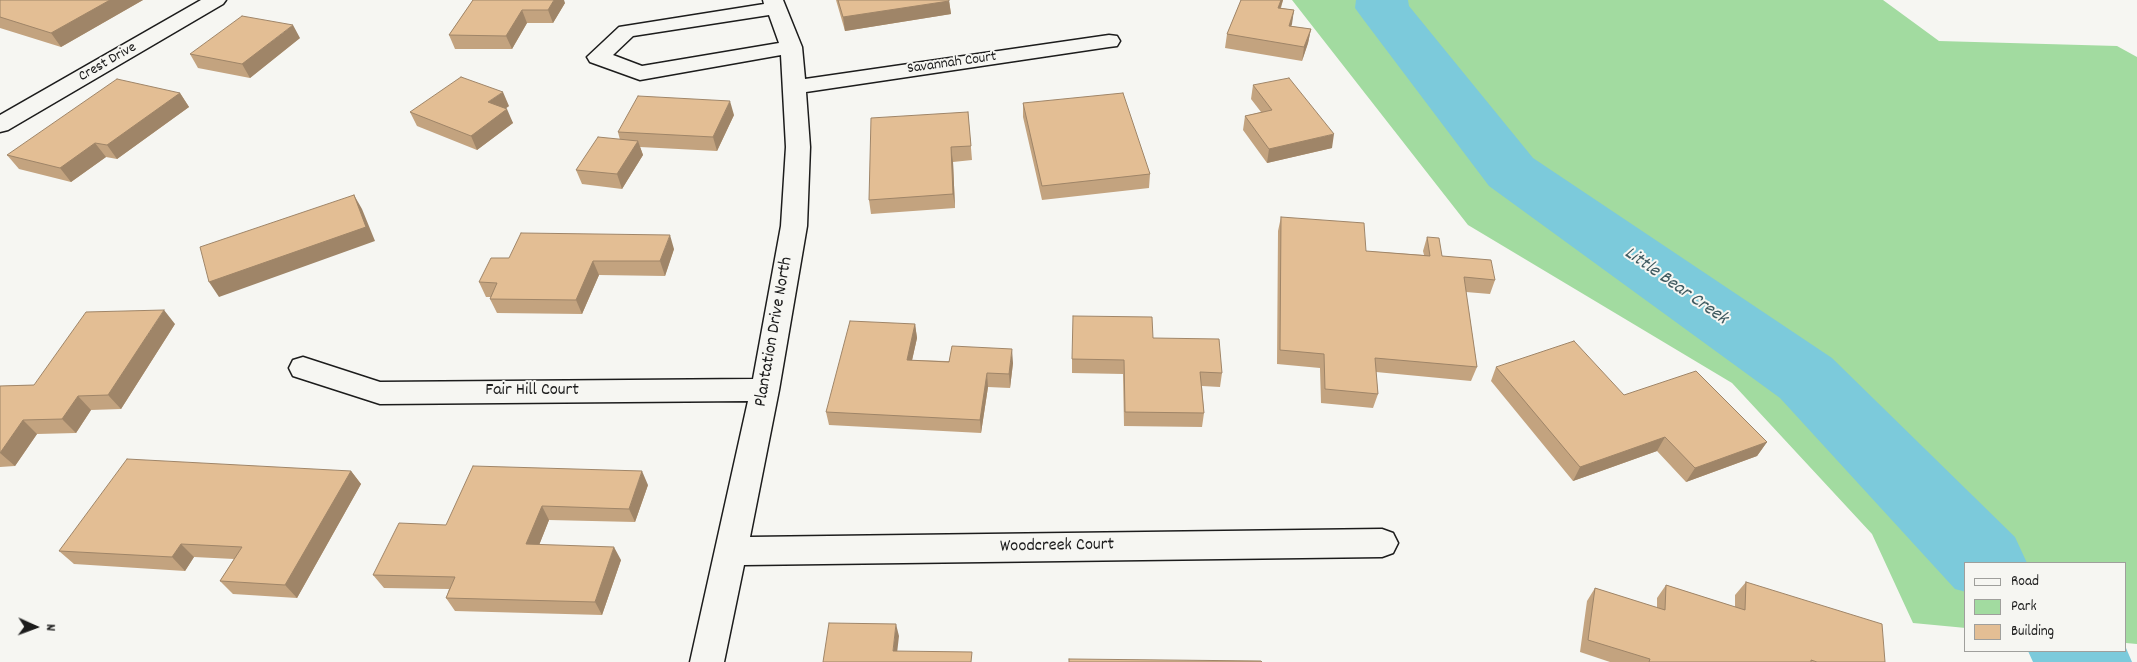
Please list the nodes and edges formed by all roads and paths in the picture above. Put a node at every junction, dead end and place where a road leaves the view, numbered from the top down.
1 (216, 0) edge
2 (775, 4) edge
3 (1109, 41) dead end
4 (791, 47) junction
5 (795, 87) junction
6 (0, 125) edge
7 (303, 368) dead end
8 (765, 390) junction
9 (1382, 542) dead end
10 (731, 551) junction
11 (706, 662) edge

1 - 6 street, Crest Drive
2 - 4 street, Plantation Drive North
2 - 4 street
3 - 5 street, Savannah Court
4 - 5 street, Plantation Drive North
5 - 8 street, Plantation Drive North
7 - 8 street, Fair Hill Court
8 - 10 street, Plantation Drive North
9 - 10 street, Woodcreek Court
10 - 11 street, Plantation Drive North

